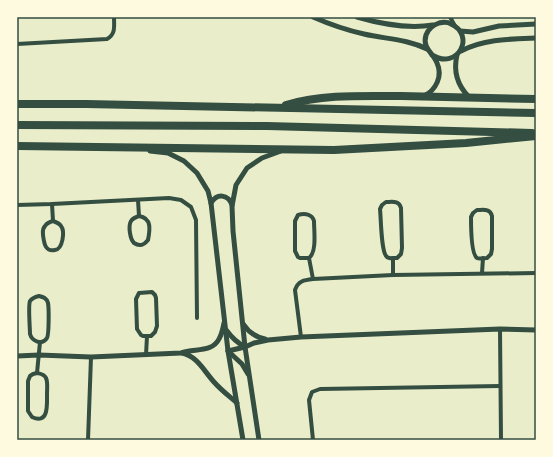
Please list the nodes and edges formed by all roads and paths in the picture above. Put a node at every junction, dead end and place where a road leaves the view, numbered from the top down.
1 (114, 17) edge
2 (313, 17) edge
3 (357, 17) edge
4 (450, 17) edge
5 (438, 22) edge
6 (536, 24) edge
7 (455, 26) junction
8 (460, 31) junction
9 (536, 38) edge
10 (17, 44) edge
11 (427, 49) junction
12 (459, 53) junction
13 (432, 55) junction
14 (424, 97) junction
15 (470, 97) junction
16 (536, 99) edge
17 (17, 104) edge
18 (276, 107) junction
19 (536, 113) edge
20 (17, 125) edge
21 (536, 133) edge
22 (536, 136) edge
23 (17, 146) edge
24 (113, 147) junction
25 (285, 150) junction
26 (138, 200) junction
27 (211, 203) junction
28 (52, 204) junction
29 (17, 205) edge
30 (232, 206) junction
31 (140, 216) junction
32 (52, 221) junction
33 (309, 258) junction
34 (393, 258) junction
35 (483, 258) junction
36 (482, 273) junction
37 (536, 273) edge
38 (393, 275) junction
39 (313, 279) junction
40 (197, 318) dead end
41 (225, 320) junction
42 (243, 324) junction
43 (226, 328) junction
44 (500, 329) junction
45 (536, 330) edge
46 (147, 336) junction
47 (301, 337) junction
48 (268, 340) junction
49 (40, 342) junction
50 (245, 347) junction
51 (228, 351) junction
52 (181, 353) junction
53 (39, 355) junction
54 (146, 355) junction
55 (17, 356) edge
56 (91, 357) junction
57 (37, 373) junction
58 (250, 380) junction
59 (500, 386) junction
60 (237, 403) junction
61 (88, 440) edge
62 (243, 440) edge
63 (259, 440) edge
64 (313, 440) edge
65 (501, 440) edge

1 - 10 street
2 - 11 street
3 - 5 street
4 - 7 street
5 - 7 street
5 - 11 street
6 - 8 street
7 - 8 street
8 - 12 street
9 - 12 street
11 - 13 street
12 - 13 street
12 - 15 street
13 - 14 street
14 - 15 highway
14 - 18 highway
15 - 16 highway
17 - 18 highway
18 - 19 highway
20 - 21 highway
22 - 25 highway
23 - 24 highway
24 - 25 highway
24 - 27 street
25 - 30 street
26 - 28 street
26 - 31 street
26 - 40 street
27 - 30 street
27 - 41 street
28 - 29 street
28 - 32 street
30 - 42 street
31 - 31 street
32 - 32 street
33 - 33 street
33 - 39 street
34 - 34 street
34 - 38 street
35 - 35 street
35 - 36 street
36 - 37 street
36 - 38 street
38 - 39 street
39 - 47 street
41 - 43 street
41 - 52 street
42 - 48 street
42 - 50 street
43 - 50 street
43 - 51 street
44 - 45 street
44 - 47 street
44 - 59 street
46 - 46 street
46 - 54 street
47 - 48 street
48 - 50 street
49 - 49 street
49 - 53 street
50 - 51 street
50 - 58 street
51 - 58 street
51 - 60 street
52 - 54 street
52 - 60 street
53 - 55 street
53 - 56 street
53 - 57 street
54 - 56 street
56 - 61 street
57 - 57 street
58 - 63 street
59 - 64 street
59 - 65 street
60 - 62 street

